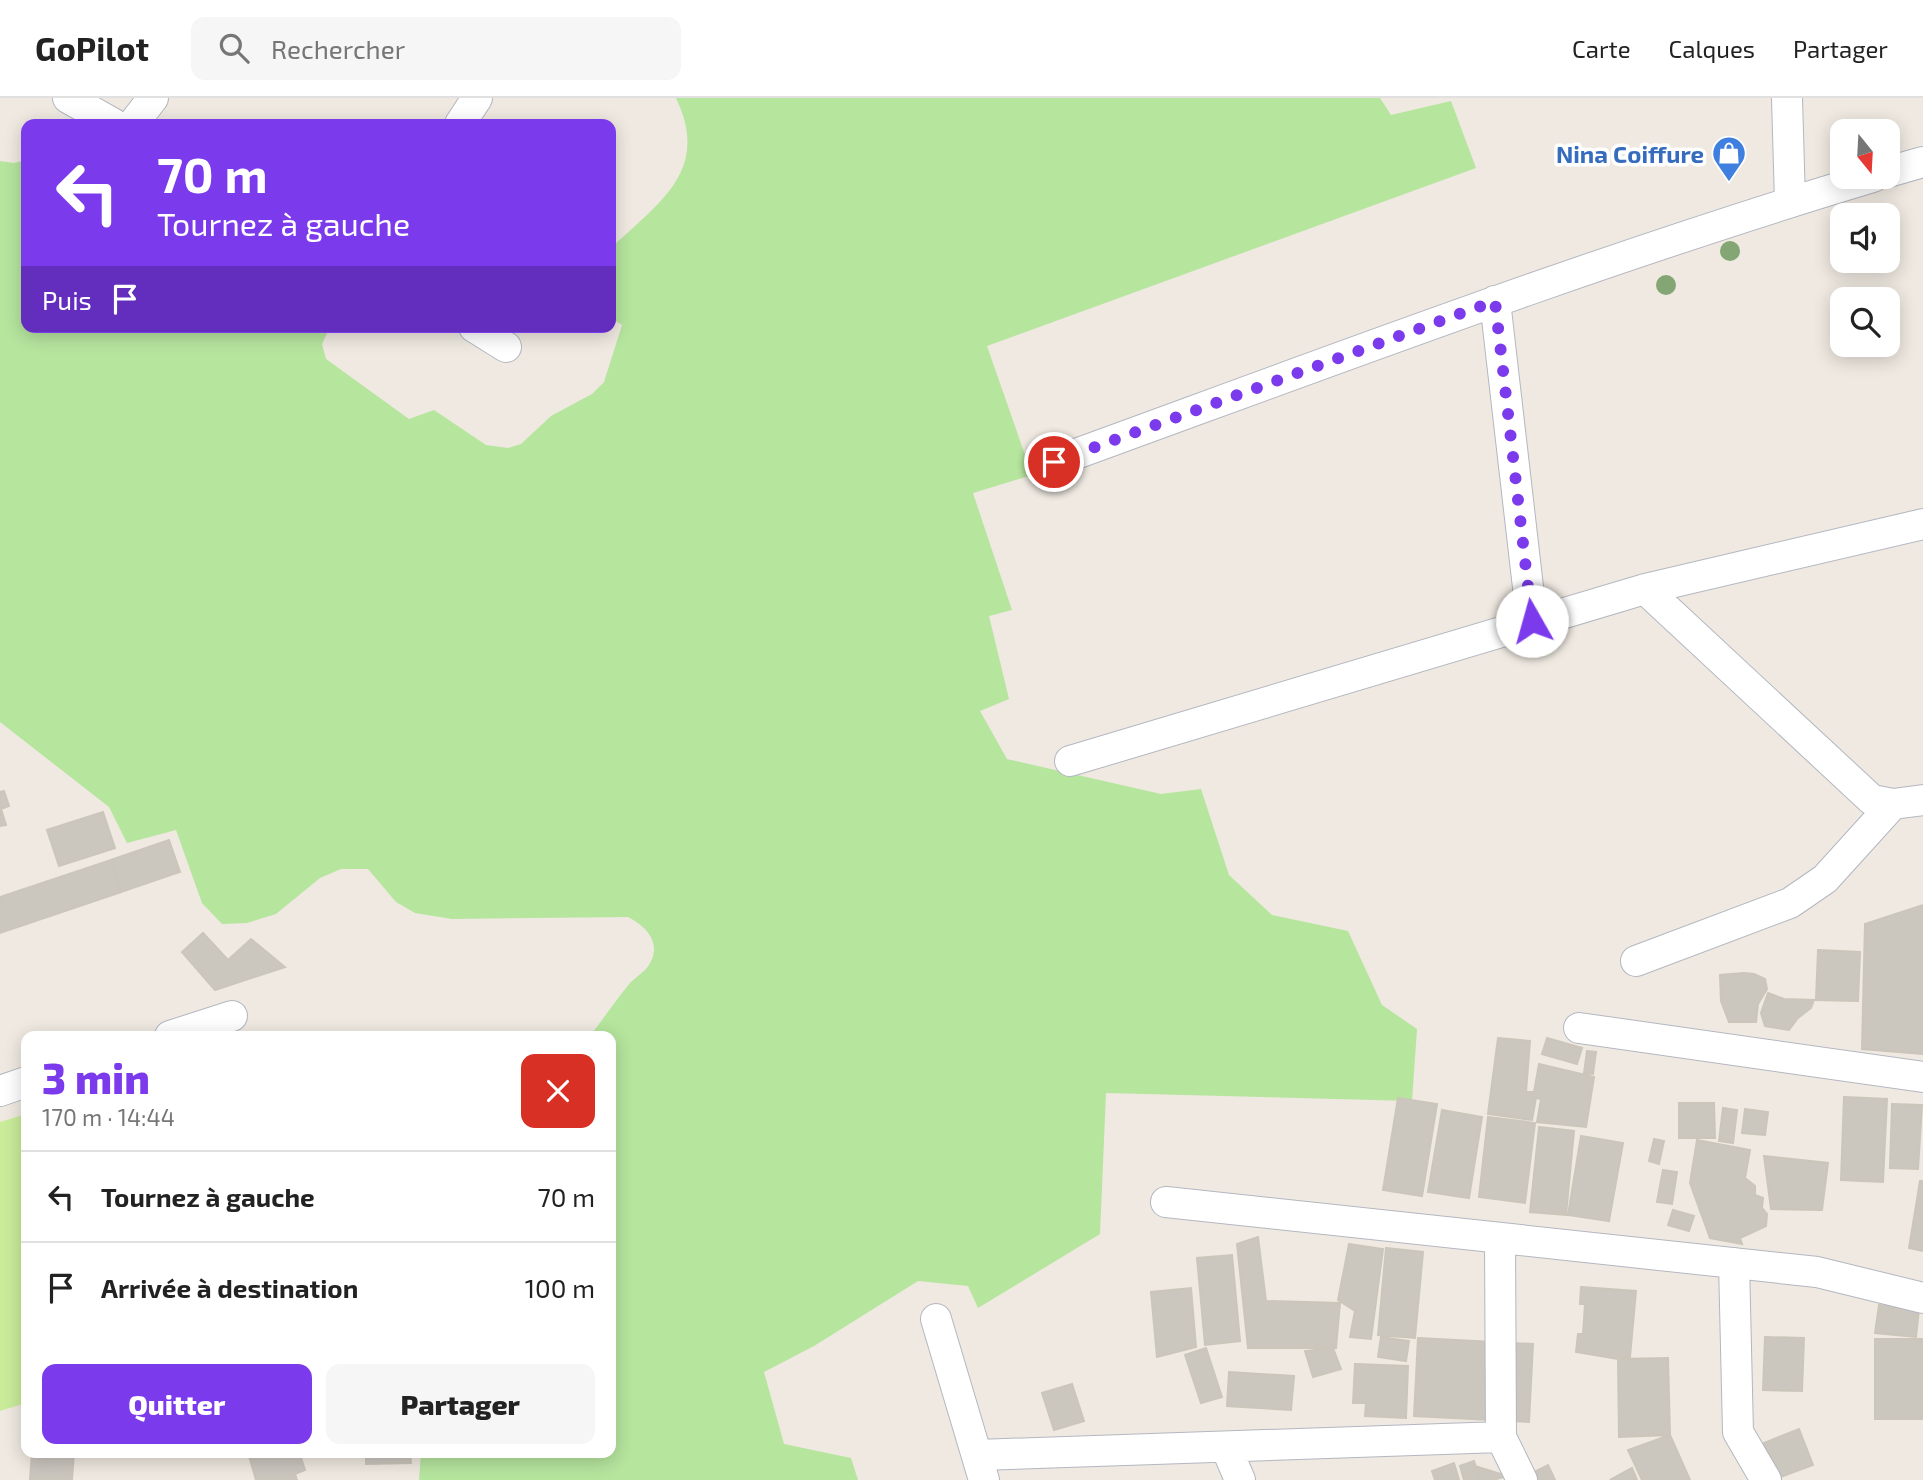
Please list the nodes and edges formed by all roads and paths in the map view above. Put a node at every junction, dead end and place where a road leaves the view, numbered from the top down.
1 (68, 98) edge
2 (153, 98) edge
3 (477, 98) edge
4 (1787, 98) edge
5 (105, 119) edge
6 (137, 119) edge
7 (463, 119) edge
8 (1923, 162) edge
9 (1900, 169) edge
10 (1833, 189) edge
11 (1790, 202) junction
12 (1495, 301) junction
13 (484, 333) edge
14 (506, 347) dead end
15 (1054, 462) dead end
16 (1923, 524) edge
17 (1645, 589) junction
18 (1532, 621) junction
19 (1070, 761) dead end
20 (1923, 800) edge
21 (1893, 804) junction
22 (1636, 961) dead end
23 (232, 1016) dead end
24 (1579, 1028) dead end
25 (186, 1031) edge
26 (1923, 1077) edge
27 (21, 1084) edge
28 (0, 1091) edge
29 (1166, 1202) dead end
30 (1500, 1238) junction
31 (1734, 1264) junction
32 (1923, 1298) edge
33 (936, 1319) dead end
34 (1501, 1437) junction
35 (1226, 1447) junction
36 (981, 1467) edge
37 (1240, 1480) edge
38 (1522, 1480) edge
39 (1766, 1480) edge

1 - 5 street
2 - 6 street
3 - 7 street
4 - 11 street
8 - 9 street
10 - 11 street
11 - 12 street
12 - 15 street
12 - 18 street
13 - 14 street
16 - 17 street
17 - 18 street
17 - 21 street
18 - 19 street
20 - 21 street
21 - 22 street
23 - 25 street
24 - 26 street
27 - 28 street
29 - 30 street
30 - 31 street
30 - 34 street
31 - 32 street
31 - 39 street
33 - 36 street
34 - 35 street
34 - 38 street
35 - 36 street
35 - 37 street

